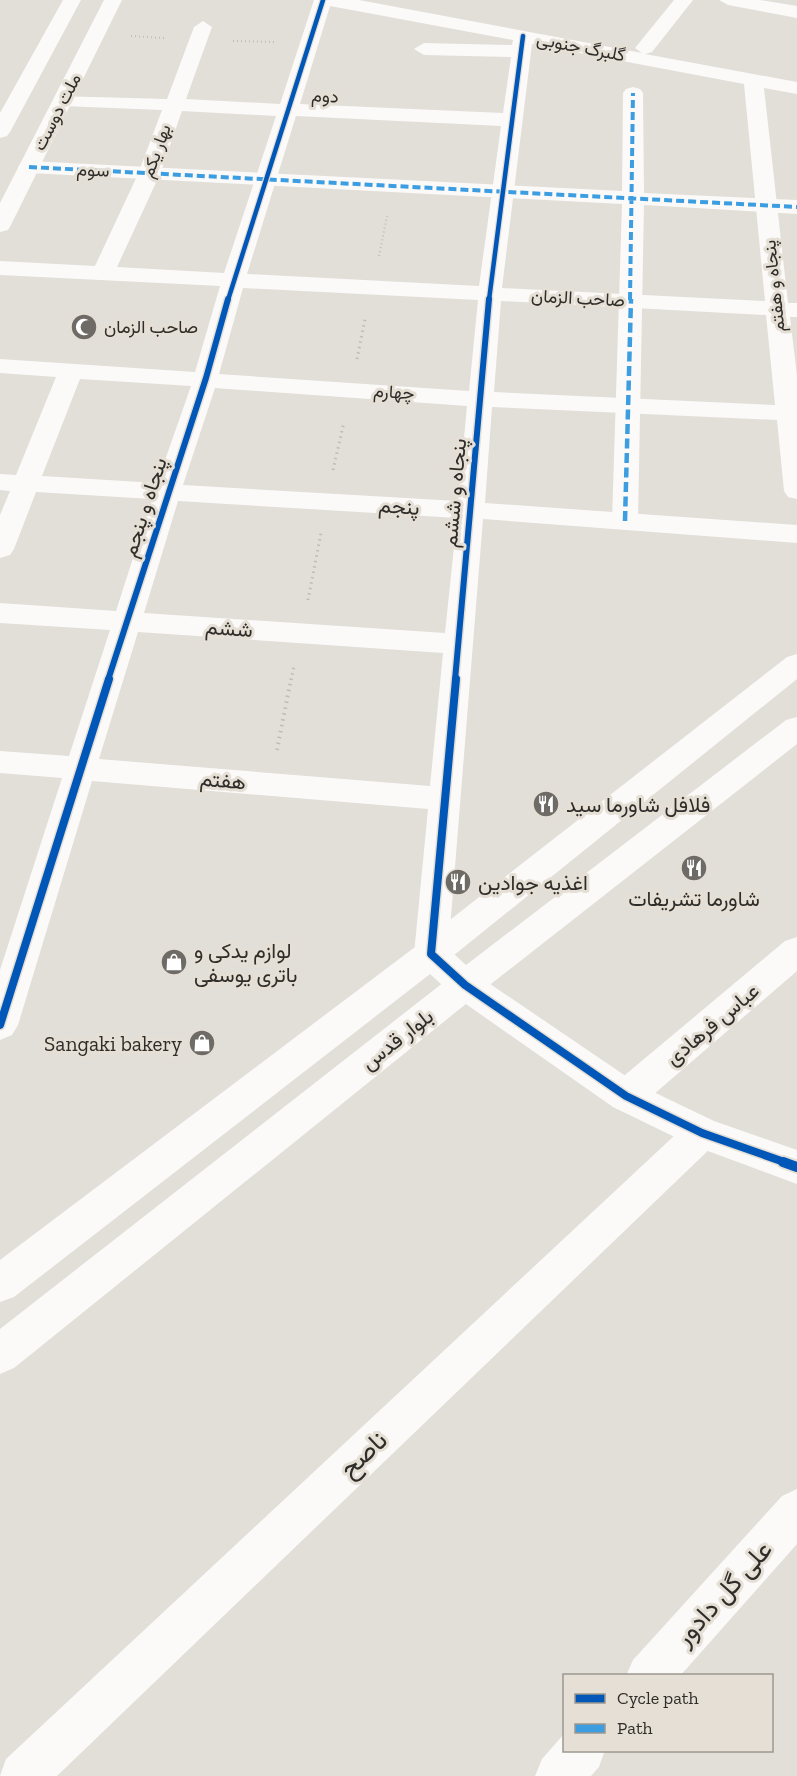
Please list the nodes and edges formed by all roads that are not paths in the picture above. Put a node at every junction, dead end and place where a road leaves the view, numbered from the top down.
1 (72, 0) edge
2 (113, 0) edge
3 (323, 0) edge
4 (330, 0) edge
5 (684, 0) edge
6 (728, 0) edge
7 (797, 12) edge
8 (203, 27) dead end
9 (522, 44) junction
10 (645, 48) dead end
11 (424, 49) dead end
12 (753, 80) junction
13 (797, 88) edge
14 (633, 93) dead end
15 (63, 100) junction
16 (173, 104) junction
17 (287, 109) junction
18 (513, 120) junction
19 (0, 132) edge
20 (29, 167) junction
21 (149, 174) junction
22 (265, 180) junction
23 (504, 192) junction
24 (633, 198) junction
25 (765, 205) junction
26 (797, 207) edge
27 (0, 225) edge
28 (0, 268) edge
29 (104, 274) junction
30 (233, 281) junction
31 (490, 293) junction
32 (630, 301) junction
33 (787, 309) edge
34 (0, 366) edge
35 (71, 370) junction
36 (206, 378) junction
37 (481, 399) junction
38 (627, 406) junction
39 (788, 413) junction
40 (13, 483) edge
41 (168, 491) junction
42 (797, 491) edge
43 (471, 510) junction
44 (625, 521) junction
45 (797, 534) edge
46 (0, 549) edge
47 (0, 613) edge
48 (127, 621) junction
49 (459, 644) junction
50 (797, 664) edge
51 (797, 728) edge
52 (0, 762) edge
53 (82, 768) junction
54 (446, 799) junction
55 (797, 951) edge
56 (431, 954) junction
57 (465, 986) junction
58 (0, 1025) edge
59 (626, 1096) junction
60 (702, 1133) junction
61 (797, 1167) edge
62 (0, 1284) edge
63 (0, 1354) edge
64 (797, 1511) edge
65 (652, 1674) edge
66 (580, 1752) edge
67 (23, 1776) edge
68 (559, 1776) edge

1 - 19 street, ملت دوست
2 - 15 street, ملت دوست
3 - 17 street, پنجاه و پنجم
4 - 9 street, گلبرگ جنوبی
5 - 10 street
6 - 7 street
8 - 16 street, بهار یکم
9 - 11 street
9 - 12 street, گلبرگ جنوبی
9 - 18 street, پنجاه و ششم
12 - 13 street, گلبرگ جنوبی
12 - 25 street, پنجاه و هفتم
14 - 24 street
15 - 16 street, دوم
15 - 20 street, ملت دوست
16 - 17 street, دوم
16 - 21 street, بهار یکم
17 - 18 street, دوم
17 - 22 street, پنجاه و پنجم
18 - 23 street, پنجاه و ششم
20 - 21 street, سوم
20 - 27 street, ملت دوست
21 - 22 street, سوم
21 - 29 street, بهار یکم
22 - 23 street, سوم
22 - 30 street, پنجاه و پنجم
23 - 24 street, سوم
23 - 31 street, پنجاه و ششم
24 - 25 street, سوم
24 - 32 street
25 - 26 street, سوم
25 - 33 street, پنجاه و هفتم
28 - 29 street, صاحب الزمان
29 - 30 street, صاحب الزمان
30 - 31 street, صاحب الزمان
30 - 36 street, پنجاه و پنجم
31 - 32 street, صاحب الزمان
31 - 37 street, پنجاه و ششم
32 - 33 street, صاحب الزمان
32 - 38 street
33 - 39 street, پنجاه و هفتم
34 - 35 street, چهارم
35 - 36 street, چهارم
35 - 40 street
36 - 37 street, چهارم
36 - 41 street, پنجاه و پنجم
37 - 38 street, چهارم
37 - 43 street, پنجاه و ششم
38 - 39 street, چهارم
38 - 44 street
39 - 42 street, پنجاه و هفتم
40 - 41 street, پنجم
40 - 46 street
41 - 43 street, پنجم
41 - 48 street, پنجاه و پنجم
43 - 44 street, پنجم
43 - 49 street, پنجاه و ششم
44 - 45 street, پنجم
47 - 48 street, ششم
48 - 49 street, ششم
48 - 53 street, پنجاه و پنجم
49 - 54 street, پنجاه و ششم
50 - 56 street
51 - 57 street, بلوار قدس
52 - 53 street, هفتم
53 - 54 street, هفتم
53 - 58 street, پنجاه و پنجم
54 - 56 street, پنجاه و ششم
55 - 59 street, عباس فرهادی
56 - 57 street
56 - 62 street
57 - 59 street
57 - 63 street, بلوار قدس
59 - 60 street
60 - 61 street
60 - 67 street, ناصح
64 - 65 street, علی گل دادور
66 - 68 street

